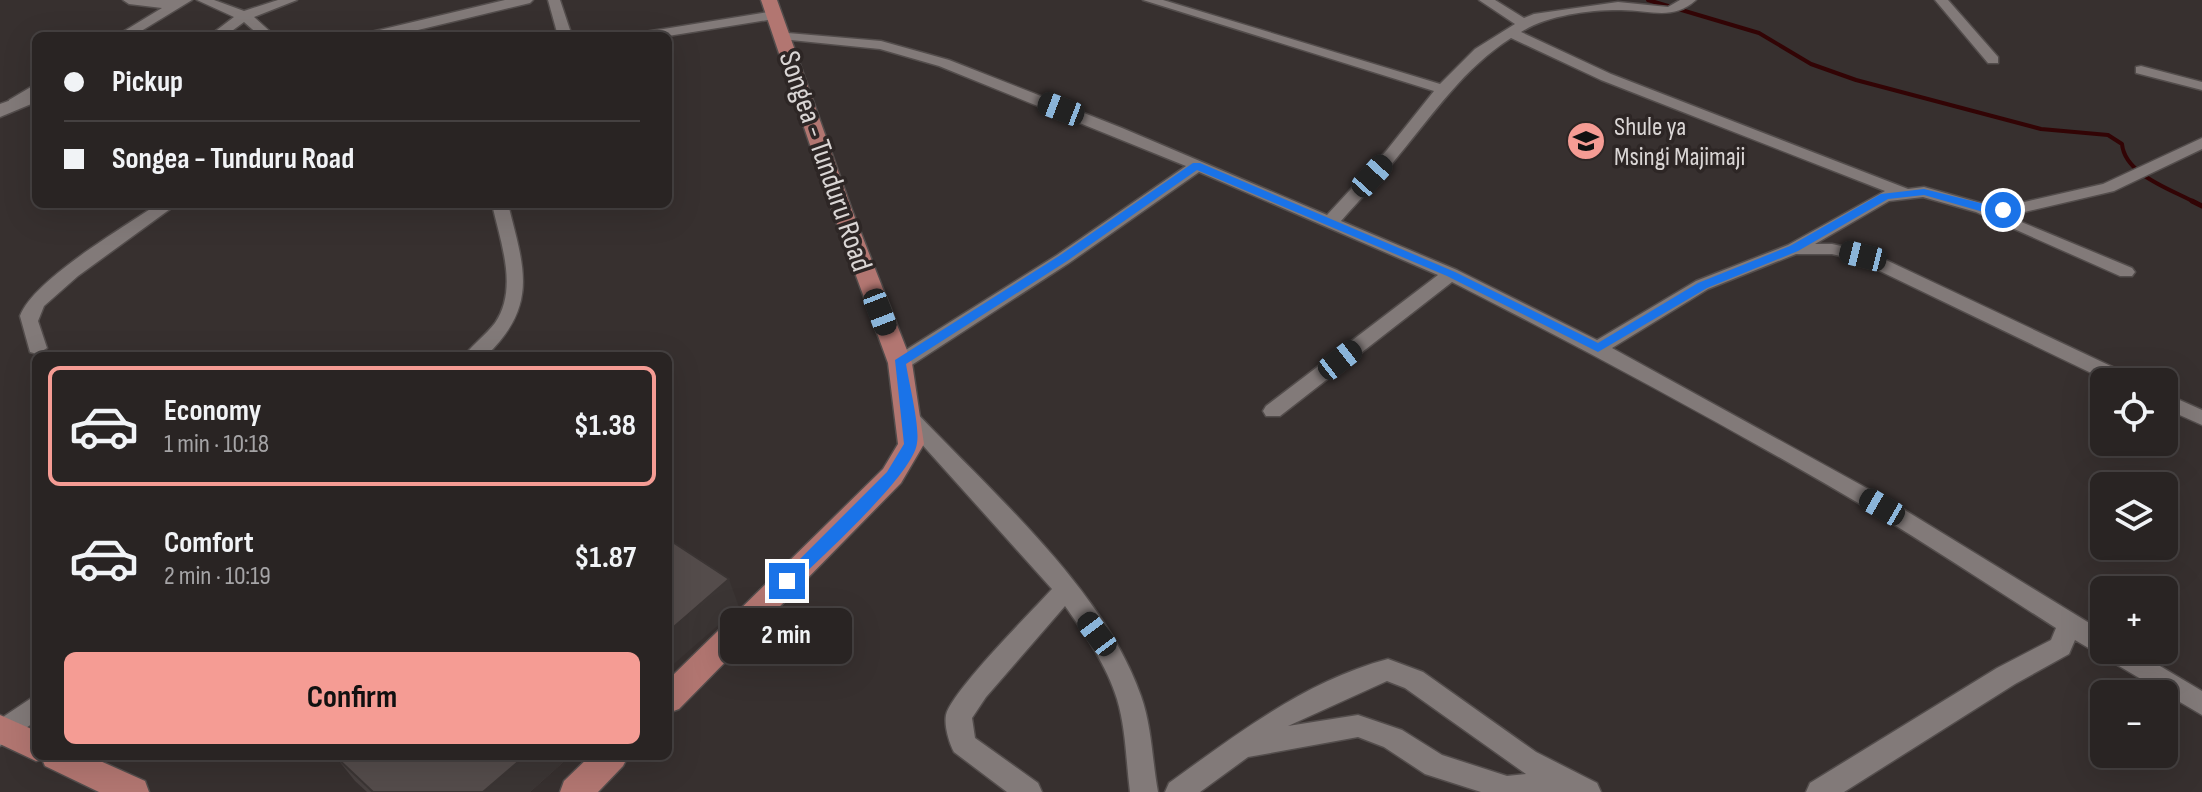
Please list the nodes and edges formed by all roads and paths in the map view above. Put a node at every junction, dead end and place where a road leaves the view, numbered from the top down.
1 (129, 0) edge
2 (203, 0) edge
3 (291, 0) edge
4 (525, 0) edge
5 (554, 0) edge
6 (1149, 0) edge
7 (1485, 0) edge
8 (1941, 0) edge
9 (181, 3) edge
10 (1680, 6) edge
11 (243, 16) junction
12 (775, 16) edge
13 (1516, 28) junction
14 (130, 32) edge
15 (221, 32) edge
16 (263, 32) edge
17 (390, 32) edge
18 (564, 32) edge
19 (671, 32) edge
20 (1993, 60) dead end
21 (2141, 70) dead end
22 (2202, 86) edge
23 (1443, 89) junction
24 (32, 91) edge
25 (32, 98) edge
26 (7, 107) edge
27 (2202, 143) edge
28 (1197, 166) junction
29 (1903, 192) junction
30 (1966, 204) junction
31 (163, 208) edge
32 (501, 208) edge
33 (1330, 222) junction
34 (1794, 249) junction
35 (2126, 272) dead end
36 (1451, 274) junction
37 (37, 348) dead end
38 (1598, 348) junction
39 (478, 352) edge
40 (900, 363) junction
41 (2098, 368) edge
42 (2178, 407) edge
43 (1273, 411) dead end
44 (908, 416) junction
45 (2202, 418) edge
46 (1064, 591) junction
47 (2070, 624) junction
48 (2090, 636) edge
49 (2135, 664) edge
50 (672, 696) edge
51 (2202, 704) edge
52 (32, 709) edge
53 (1, 732) edge
54 (32, 745) edge
55 (1242, 745) junction
56 (65, 760) edge
57 (608, 760) edge
58 (1576, 787) edge
59 (133, 792) edge
60 (576, 792) edge
61 (1028, 792) edge
62 (1144, 792) edge
63 (1179, 792) edge
64 (1820, 792) edge

1 - 9 street
2 - 11 street
3 - 11 street
4 - 17 street
5 - 18 street
6 - 23 street
7 - 13 street
8 - 20 street
9 - 14 street
10 - 13 street
11 - 15 street
11 - 16 street
12 - 19 street
12 - 28 street
12 - 40 highway, Songea - Tunduru Road
13 - 23 street
13 - 29 street
21 - 22 street
23 - 33 street
24 - 26 street
25 - 26 street
27 - 30 street
28 - 33 street
28 - 40 street
29 - 30 street
29 - 34 street
30 - 35 street
31 - 37 street
32 - 39 street
33 - 36 street
34 - 38 street
34 - 41 street
36 - 38 street
36 - 43 street
38 - 47 street
40 - 44 highway, Songea - Tunduru Road
42 - 45 street
44 - 46 street
44 - 50 highway, Songea - Tunduru Road
46 - 61 street
46 - 62 street
47 - 48 street
47 - 64 street
49 - 51 street
52 - 53 street
53 - 54 highway
55 - 58 street
55 - 58 street
55 - 63 street
56 - 59 highway
57 - 60 highway

